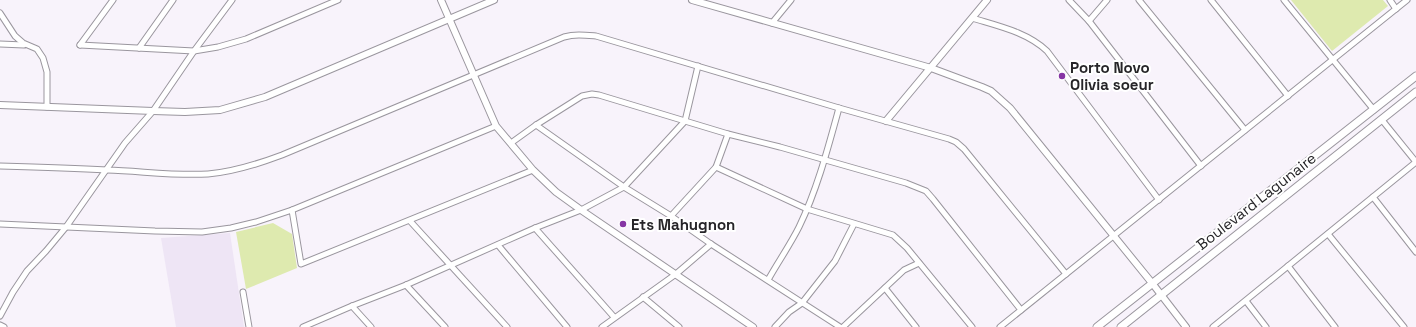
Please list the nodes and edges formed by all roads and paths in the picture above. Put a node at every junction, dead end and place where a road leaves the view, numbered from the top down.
1 (113, 0) edge
2 (173, 0) edge
3 (232, 0) edge
4 (338, 0) edge
5 (441, 0) edge
6 (494, 0) edge
7 (692, 0) edge
8 (791, 0) edge
9 (987, 0) edge
10 (1069, 0) edge
11 (1107, 0) edge
12 (1139, 0) edge
13 (1211, 0) edge
14 (1284, 0) edge
15 (1390, 0) edge
16 (1407, 0) edge
17 (1396, 9) junction
18 (0, 13) edge
19 (449, 18) junction
20 (972, 18) junction
21 (1089, 21) junction
22 (772, 23) junction
23 (0, 44) edge
24 (32, 46) junction
25 (139, 48) junction
26 (194, 51) junction
27 (1333, 60) junction
28 (698, 66) junction
29 (931, 68) junction
30 (474, 76) junction
31 (1416, 76) edge
32 (1416, 92) edge
33 (1288, 96) junction
34 (0, 105) edge
35 (47, 107) junction
36 (839, 108) junction
37 (1374, 110) junction
38 (153, 111) junction
39 (1382, 120) junction
40 (685, 121) junction
41 (886, 121) junction
42 (536, 125) junction
43 (496, 126) junction
44 (1245, 130) junction
45 (728, 134) junction
46 (511, 143) junction
47 (824, 160) junction
48 (1416, 162) edge
49 (0, 166) edge
50 (1201, 166) junction
51 (716, 167) junction
52 (107, 170) junction
53 (533, 170) junction
54 (624, 187) junction
55 (1373, 197) junction
56 (1159, 200) junction
57 (807, 209) junction
58 (292, 210) junction
59 (581, 210) junction
60 (671, 216) junction
61 (410, 221) junction
62 (0, 224) edge
63 (854, 224) junction
64 (66, 227) junction
65 (535, 228) junction
66 (1328, 234) junction
67 (1114, 236) junction
68 (711, 244) junction
69 (498, 245) junction
70 (1416, 252) edge
71 (919, 263) junction
72 (451, 266) junction
73 (1288, 266) junction
74 (676, 274) junction
75 (1066, 274) junction
76 (768, 280) junction
77 (1152, 282) junction
78 (406, 285) junction
79 (885, 288) junction
80 (243, 292) dead end
81 (1161, 294) junction
82 (643, 297) junction
83 (1246, 301) junction
84 (802, 303) junction
85 (352, 306) junction
86 (1021, 310) junction
87 (0, 316) edge
88 (614, 317) junction
89 (0, 325) edge
90 (4, 327) edge
91 (249, 327) edge
92 (302, 327) edge
93 (371, 327) edge
94 (445, 327) edge
95 (507, 327) edge
96 (568, 327) edge
97 (602, 327) edge
98 (678, 327) edge
99 (753, 327) edge
100 (775, 327) edge
101 (841, 327) edge
102 (916, 327) edge
103 (972, 327) edge
104 (1000, 327) edge
105 (1097, 327) edge
106 (1121, 327) edge
107 (1186, 327) edge
108 (1213, 327) edge
109 (1266, 327) edge
110 (1335, 327) edge
111 (1404, 327) edge

1 - 25 street
2 - 25 street
3 - 26 street
4 - 26 street
5 - 19 street
6 - 19 street
7 - 22 street
8 - 22 street
9 - 20 street
10 - 21 street
11 - 21 street
12 - 44 street
13 - 33 street
14 - 27 street
15 - 17 street
16 - 17 street
17 - 27 street
18 - 24 street
19 - 30 street
19 - 38 street
20 - 29 street
20 - 56 street
21 - 50 street
22 - 29 street
23 - 24 street
24 - 35 street
25 - 26 street
26 - 38 street
27 - 33 street
27 - 37 street
28 - 30 street
28 - 36 street
28 - 40 street
29 - 41 street
29 - 67 street
30 - 43 street
30 - 52 street
31 - 37 main road, Boulevard Lagunaire
32 - 39 main road, Boulevard Lagunaire
33 - 44 street
34 - 35 street
35 - 38 street
36 - 41 street
36 - 47 street
37 - 77 main road, Boulevard Lagunaire
38 - 52 street
39 - 48 street
39 - 81 main road, Boulevard Lagunaire
40 - 42 street
40 - 45 street
40 - 54 street
41 - 75 street
42 - 46 street
42 - 54 street
43 - 46 street
43 - 58 street
44 - 50 street
45 - 47 street
45 - 51 street
46 - 53 street
47 - 57 street
47 - 86 street
48 - 55 street
49 - 52 street
50 - 56 street
51 - 57 street
51 - 60 street
52 - 64 street
53 - 59 street
53 - 61 street
54 - 59 street
54 - 60 street
55 - 66 street
55 - 70 street
56 - 67 street
57 - 63 street
57 - 76 street
58 - 61 street
58 - 64 street
59 - 65 street
59 - 74 street
60 - 68 street
61 - 72 street
62 - 64 street
63 - 71 street
63 - 84 street
64 - 87 street
65 - 69 street
65 - 88 street
66 - 73 street
66 - 111 street
67 - 75 street
67 - 77 street
68 - 74 street
68 - 76 street
69 - 72 street
69 - 96 street
71 - 79 street
71 - 103 street
72 - 78 street
72 - 95 street
73 - 83 street
73 - 110 street
74 - 82 street
74 - 99 street
75 - 86 street
76 - 84 street
77 - 81 street
77 - 105 main road, Boulevard Lagunaire
78 - 85 street
78 - 94 street
79 - 101 street
79 - 102 street
80 - 91 street
81 - 106 main road, Boulevard Lagunaire
81 - 107 street
82 - 88 street
82 - 98 street
83 - 108 street
83 - 109 street
84 - 100 street
84 - 101 street
85 - 92 street
85 - 93 street
86 - 104 street
88 - 97 street
89 - 90 street

